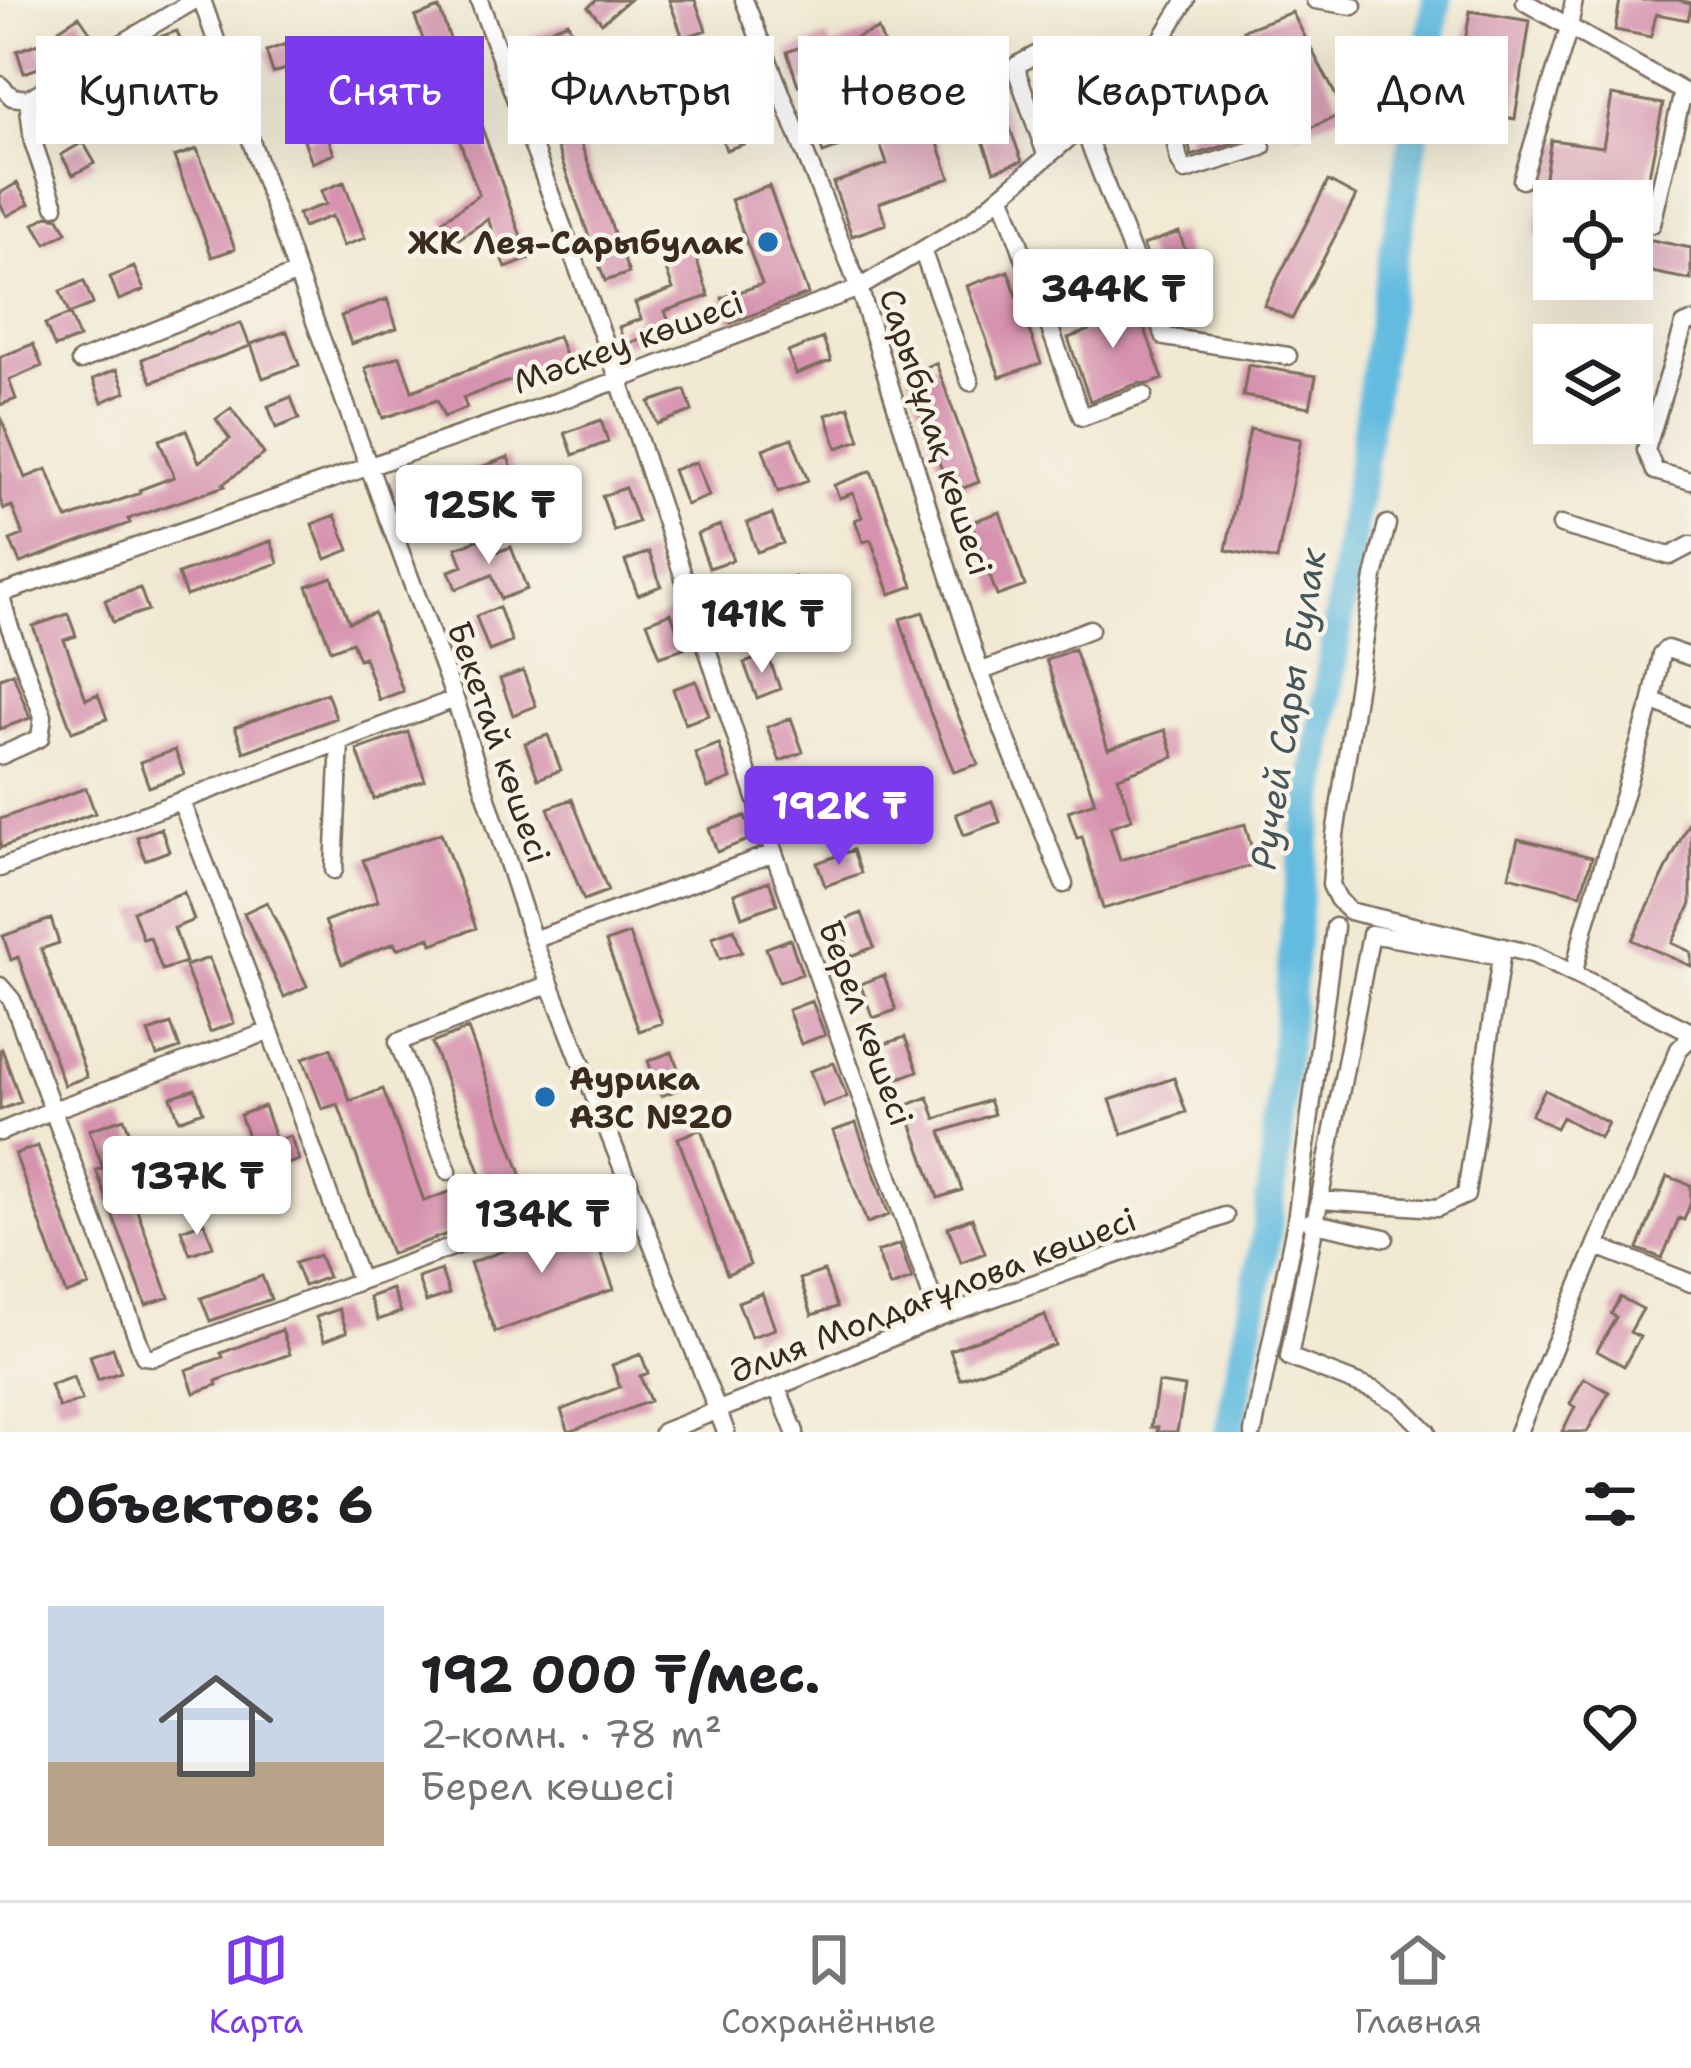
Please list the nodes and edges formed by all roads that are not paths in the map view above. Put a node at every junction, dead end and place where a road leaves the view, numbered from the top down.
1 (198, 0) edge
2 (479, 0) edge
3 (744, 0) edge
4 (1186, 0) edge
5 (1315, 0) edge
6 (1574, 0) edge
7 (1525, 2) edge
8 (1353, 6) dead end
9 (1569, 28) junction
10 (1164, 36) edge
11 (1033, 56) edge
12 (0, 85) edge
13 (1687, 94) edge
14 (28, 99) junction
15 (1033, 117) edge
16 (1042, 144) edge
17 (1062, 144) edge
18 (1087, 144) edge
19 (1176, 144) edge
20 (1262, 147) dead end
21 (1047, 157) junction
22 (1522, 180) dead end
23 (1002, 196) junction
24 (55, 206) dead end
25 (1653, 220) edge
26 (922, 250) junction
27 (297, 273) junction
28 (859, 288) junction
29 (1691, 322) edge
30 (1288, 356) dead end
31 (80, 361) dead end
32 (619, 380) junction
33 (970, 382) dead end
34 (1143, 395) dead end
35 (369, 464) junction
36 (1690, 476) edge
37 (1387, 524) dead end
38 (1561, 525) dead end
39 (1691, 545) edge
40 (0, 594) edge
41 (1090, 629) dead end
42 (1691, 657) edge
43 (980, 672) junction
44 (455, 699) junction
45 (1652, 700) junction
46 (1691, 717) edge
47 (340, 741) junction
48 (0, 756) edge
49 (182, 800) junction
50 (774, 854) junction
51 (0, 868) edge
52 (334, 870) dead end
53 (1064, 884) dead end
54 (1334, 927) dead end
55 (533, 940) junction
56 (1574, 972) junction
57 (550, 984) junction
58 (0, 986) edge
59 (270, 1031) junction
60 (1691, 1035) edge
61 (53, 1110) junction
62 (0, 1132) edge
63 (448, 1171) dead end
64 (629, 1183) junction
65 (1321, 1200) junction
66 (1225, 1216) dead end
67 (1296, 1221) junction
68 (1316, 1222) junction
69 (1385, 1238) dead end
70 (1598, 1246) junction
71 (360, 1280) junction
72 (1691, 1283) edge
73 (939, 1317) junction
74 (777, 1387) junction
75 (717, 1411) junction
76 (663, 1432) edge
77 (726, 1432) edge
78 (795, 1432) edge
79 (1253, 1432) edge
80 (1426, 1432) edge
81 (1518, 1432) edge

1 - 14 street
1 - 27 street, Бекетай көшесі
2 - 32 street, Берел көшесі
3 - 28 street, Сарыбұлақ көшесі
4 - 10 street, Мәскеу көшесі
5 - 8 street
6 - 9 street
7 - 9 street
9 - 13 street
9 - 22 street
11 - 15 street
12 - 14 street
13 - 25 street
14 - 24 street
16 - 21 street
17 - 21 street, Мәскеу көшесі
18 - 30 street
19 - 20 street
21 - 23 street, Мәскеу көшесі
23 - 26 street, Мәскеу көшесі
23 - 34 street
26 - 28 street, Мәскеу көшесі
26 - 33 street
27 - 31 street
27 - 35 street, Бекетай көшесі
28 - 32 street, Мәскеу көшесі
28 - 43 street, Сарыбұлақ көшесі
29 - 36 street
32 - 35 street, Мәскеу көшесі
32 - 50 street, Берел көшесі
35 - 40 street, Мәскеу көшесі
35 - 44 street, Бекетай көшесі
37 - 56 street
38 - 39 street
40 - 48 street
41 - 43 street
42 - 45 street
43 - 53 street, Сарыбұлақ көшесі
44 - 47 street
44 - 55 street, Бекетай көшесі
45 - 46 street
45 - 56 street
47 - 49 street
47 - 52 street
49 - 51 street
49 - 59 street
50 - 55 street
50 - 73 street, Берел көшесі
54 - 67 street
55 - 57 street, Бекетай көшесі
56 - 60 street
57 - 63 street
57 - 64 street, Бекетай көшесі
58 - 61 street
59 - 61 street
59 - 71 street
60 - 70 street
61 - 62 street
61 - 71 street
64 - 71 street
64 - 75 street, Бекетай көшесі
65 - 65 street
65 - 68 street
66 - 73 street, Әлия Молдағұлова көшесі
67 - 68 street
67 - 79 street
68 - 69 street
68 - 80 street
70 - 72 street
70 - 81 street
73 - 74 street, Әлия Молдағұлова көшесі
74 - 75 street, Әлия Молдағұлова көшесі
74 - 78 street
75 - 76 street, Әлия Молдағұлова көшесі
75 - 77 street, Бекетай көшесі

